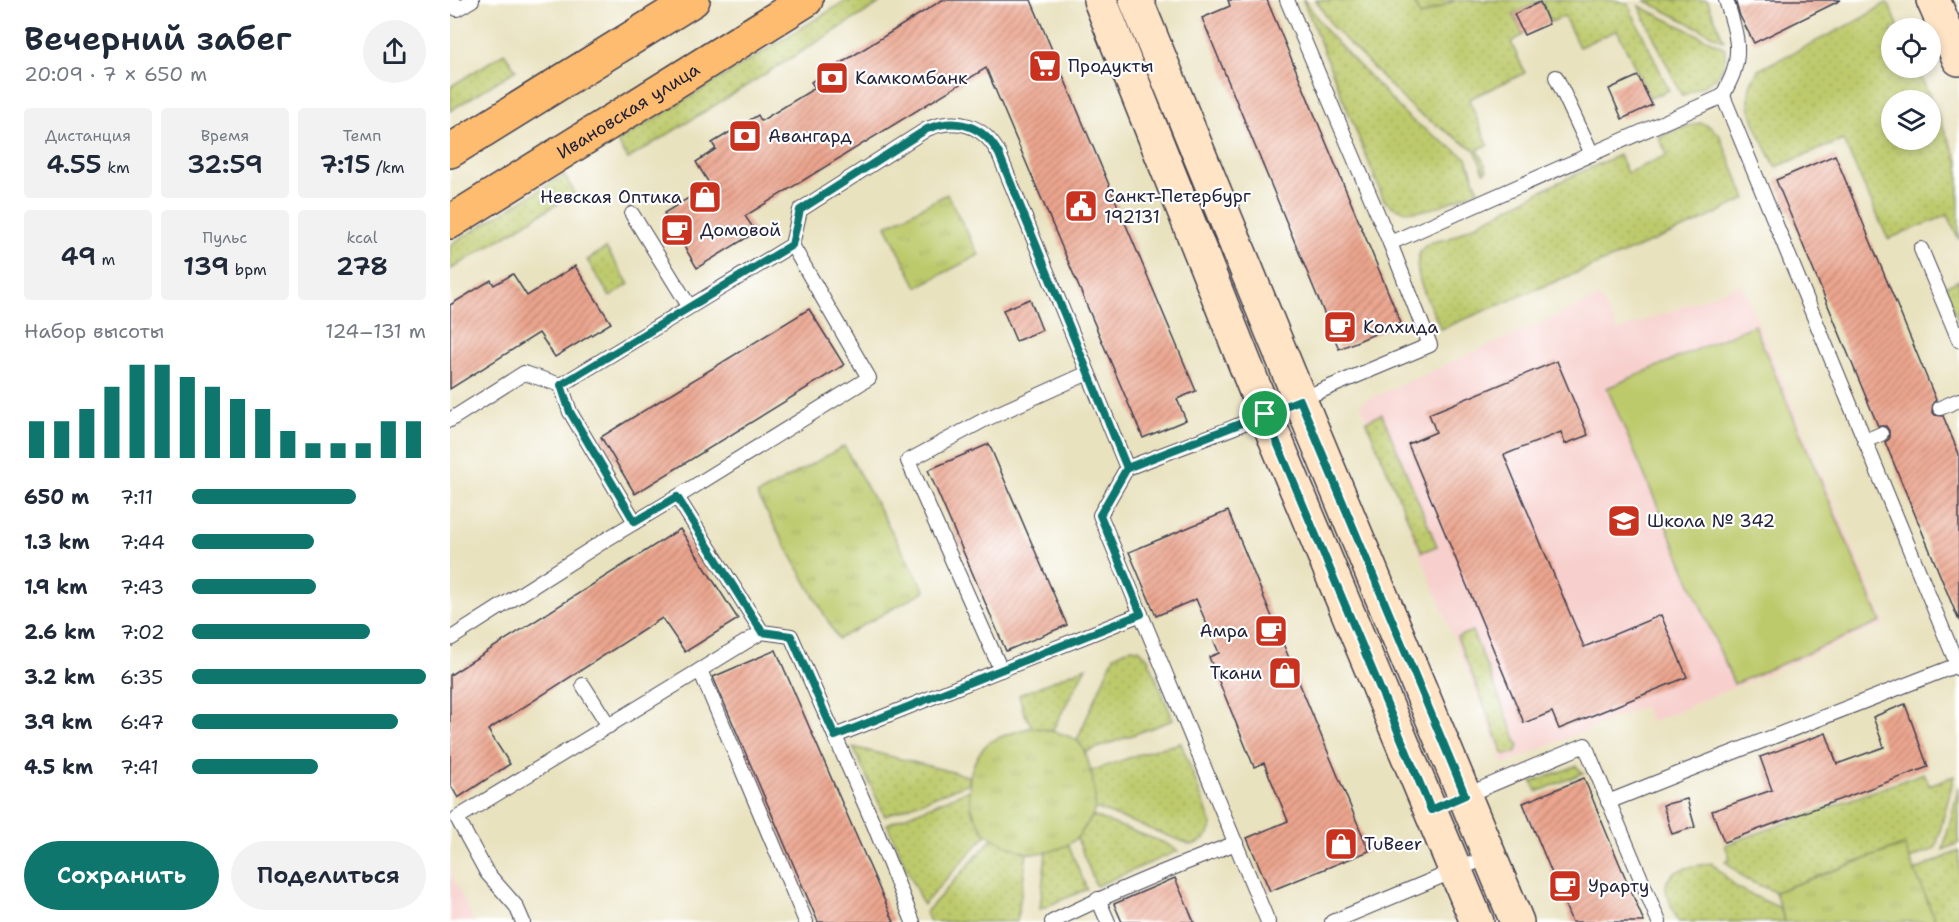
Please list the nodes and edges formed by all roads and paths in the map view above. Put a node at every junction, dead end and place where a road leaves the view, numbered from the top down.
1 (451, 0) edge
2 (472, 0) edge
3 (693, 0) edge
4 (806, 0) edge
5 (1100, 0) edge
6 (1136, 0) edge
7 (1287, 0) edge
8 (1726, 0) edge
9 (1933, 0) edge
10 (1959, 59) edge
11 (1556, 77) dead end
12 (1722, 96) junction
13 (450, 151) edge
14 (1592, 154) junction
15 (632, 214) dead end
16 (450, 222) edge
17 (1390, 243) junction
18 (792, 245) junction
19 (1921, 249) dead end
20 (689, 306) junction
21 (1959, 340) edge
22 (1088, 373) junction
23 (561, 385) junction
24 (1300, 400) junction
25 (1959, 400) edge
26 (1940, 408) dead end
27 (1265, 414) junction
28 (450, 420) edge
29 (1881, 434) dead end
30 (1865, 441) junction
31 (1127, 468) junction
32 (677, 497) junction
33 (635, 522) junction
34 (1141, 614) junction
35 (762, 632) junction
36 (450, 639) edge
37 (1958, 667) edge
38 (700, 670) junction
39 (1001, 670) junction
40 (583, 685) dead end
41 (609, 726) junction
42 (835, 736) junction
43 (1465, 795) junction
44 (1608, 802) junction
45 (1431, 810) junction
46 (453, 817) edge
47 (1236, 843) junction
48 (1490, 856) junction
49 (1455, 870) junction
50 (1098, 899) junction
51 (523, 922) edge
52 (806, 922) edge
53 (913, 922) edge
54 (1052, 922) edge
55 (1108, 922) edge
56 (1268, 922) edge
57 (1332, 922) edge
58 (1477, 922) edge
59 (1517, 922) edge
60 (1659, 922) edge

1 - 2 lane
3 - 13 main road
4 - 16 main road, Ивановская улица
5 - 27 main road
6 - 24 main road
7 - 17 lane
8 - 12 lane
9 - 10 main road
11 - 14 lane
12 - 14 lane
12 - 30 lane
14 - 17 lane
15 - 20 lane
17 - 24 lane
18 - 20 lane
18 - 22 lane
18 - 32 lane
19 - 21 lane
20 - 23 lane
22 - 31 lane
22 - 39 lane
23 - 28 lane
23 - 33 lane
24 - 27 lane
24 - 43 main road
25 - 26 lane
27 - 31 lane
27 - 45 main road
29 - 30 lane
30 - 37 lane
31 - 34 lane
32 - 33 lane
32 - 35 lane
33 - 36 lane
34 - 39 lane
34 - 47 lane
35 - 38 lane
35 - 42 lane
37 - 44 lane
38 - 41 lane
38 - 52 lane
39 - 42 lane
40 - 41 lane
41 - 46 lane
42 - 53 lane
43 - 44 lane
43 - 45 lane
43 - 48 main road
44 - 60 lane
45 - 49 main road
46 - 51 lane
47 - 50 lane
47 - 56 lane
48 - 49 lane
48 - 59 main road
49 - 57 lane
49 - 58 main road
50 - 54 lane
50 - 55 lane

